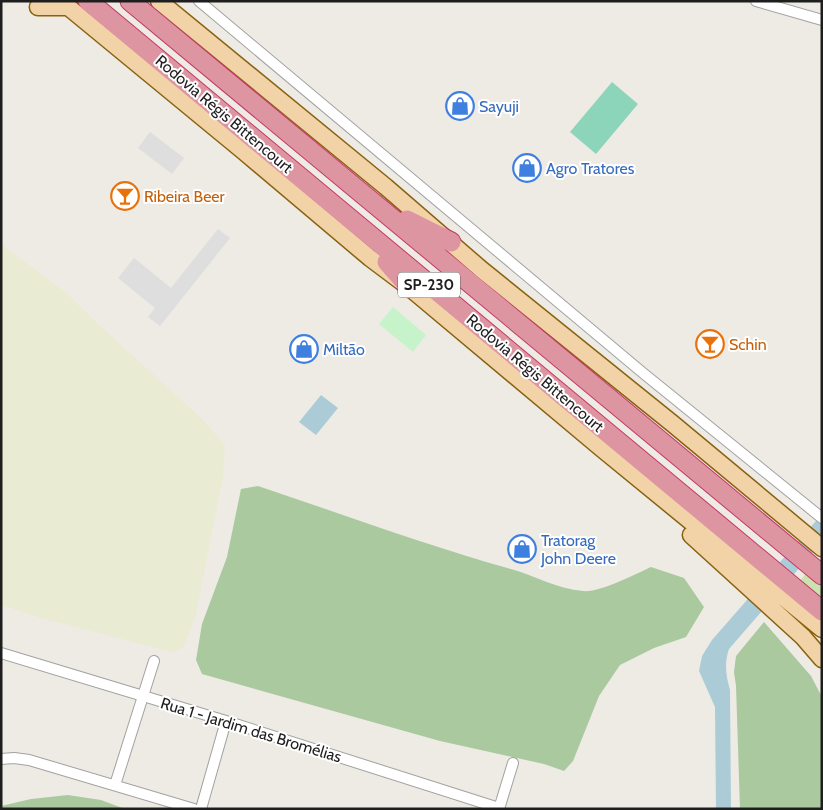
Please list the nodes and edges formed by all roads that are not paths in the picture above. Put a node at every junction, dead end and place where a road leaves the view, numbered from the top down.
1 (88, 1) edge
2 (130, 1) edge
3 (199, 1) edge
4 (756, 1) edge
5 (65, 4) edge
6 (168, 4) edge
7 (38, 7) dead end
8 (822, 20) edge
9 (380, 208) junction
10 (346, 216) junction
11 (450, 242) junction
12 (410, 288) junction
13 (812, 521) edge
14 (822, 533) edge
15 (822, 548) edge
16 (820, 573) edge
17 (762, 580) junction
18 (798, 600) junction
19 (822, 611) edge
20 (822, 629) edge
21 (1, 653) edge
22 (822, 660) edge
23 (154, 661) dead end
24 (143, 696) junction
25 (226, 721) junction
26 (1, 759) edge
27 (514, 763) dead end
28 (115, 785) junction
29 (499, 808) edge
30 (194, 809) edge
31 (201, 809) edge

1 - 10 highway, Rodovia Régis Bittencourt / SP-230
2 - 9 highway, Rodovia Régis Bittencourt / SP-230
3 - 13 street
4 - 8 street
5 - 7 main road
5 - 12 main road
6 - 11 main road
9 - 11 highway
9 - 16 highway, Rodovia Régis Bittencourt / SP-230
10 - 12 highway
10 - 17 highway, Rodovia Régis Bittencourt / SP-230
11 - 13 main road
12 - 17 main road
13 - 14 main road
13 - 15 main road
17 - 18 highway, Rodovia Régis Bittencourt / SP-230
17 - 22 main road
18 - 19 highway, Rodovia Régis Bittencourt / SP-230
18 - 20 main road
21 - 24 street, Rua 1 - Jardim das Bromélias
23 - 24 street
24 - 25 street, Rua 1 - Jardim das Bromélias
24 - 28 street
25 - 29 street, Rua 1 - Jardim das Bromélias
25 - 31 street
26 - 28 street
27 - 29 street
28 - 30 street

